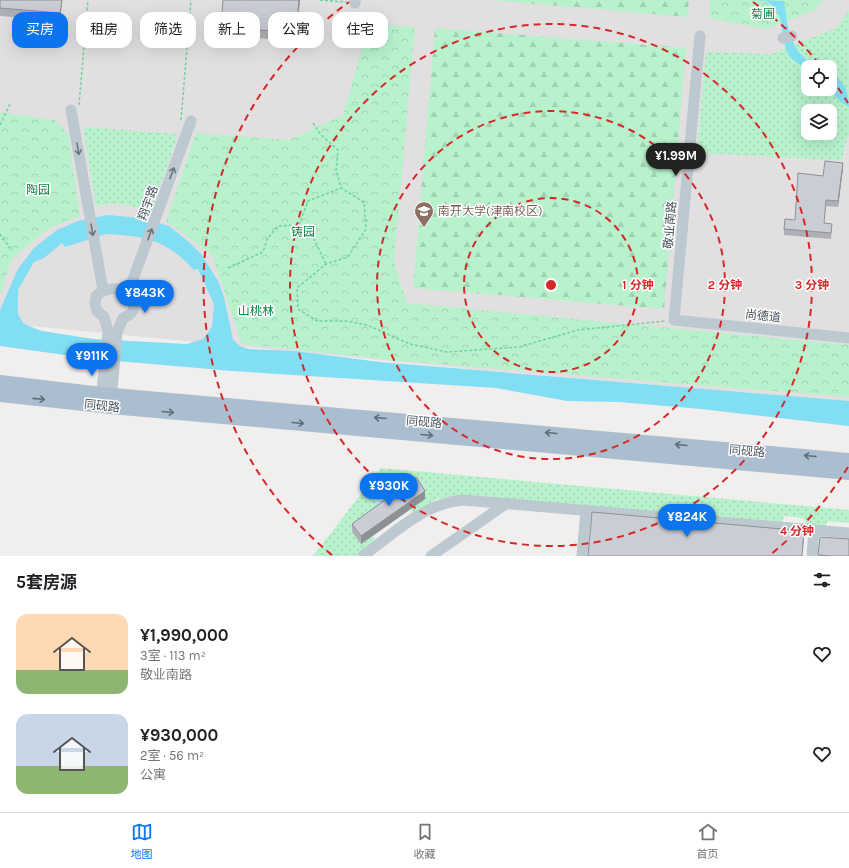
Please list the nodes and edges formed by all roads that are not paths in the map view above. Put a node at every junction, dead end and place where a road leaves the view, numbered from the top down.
1 (700, 36) dead end
2 (74, 111) road end
3 (186, 120) road end
4 (103, 290) junction
5 (128, 293) junction
6 (104, 317) junction
7 (123, 318) junction
8 (674, 320) joint
9 (112, 331) junction
10 (849, 338) edge
11 (0, 382) edge
12 (0, 395) edge
13 (106, 400) junction
14 (849, 460) edge
15 (849, 473) edge
16 (507, 503) junction
17 (586, 510) junction
18 (814, 530) junction
19 (849, 533) edge
20 (369, 554) edge
21 (431, 556) edge
22 (582, 556) edge
23 (812, 556) edge

1 - 8 street, 敬业南路
2 -> 4 street
5 -> 3 street, 翔宇路
4 - 5 street
4 - 6 street
5 - 7 street
6 - 7 street
6 - 9 street
7 - 9 street
8 - 10 street, 尚德道
9 - 13 street
11 - 13 main road, 同砚路
12 -> 13 main road, 同砚路
14 -> 13 main road, 同砚路
13 -> 15 main road, 同砚路
16 - 17 street
16 - 20 street
16 - 21 street
17 - 18 street
17 - 22 street
18 - 19 street
18 - 23 street

